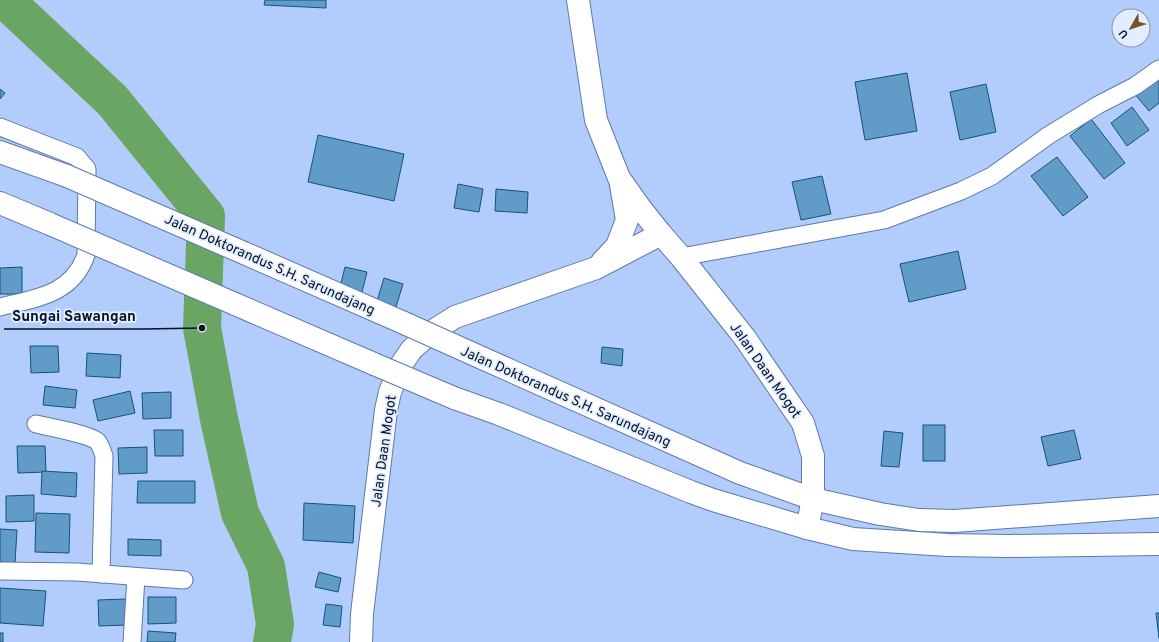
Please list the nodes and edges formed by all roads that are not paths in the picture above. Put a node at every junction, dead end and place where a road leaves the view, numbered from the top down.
1 (578, 0) edge
2 (1159, 69) edge
3 (0, 127) edge
4 (0, 152) edge
5 (620, 178) junction
6 (0, 204) edge
7 (661, 234) junction
8 (681, 257) junction
9 (596, 268) junction
10 (0, 307) edge
11 (36, 424) dead end
12 (814, 499) junction
13 (1159, 506) edge
14 (806, 528) junction
15 (1159, 544) edge
16 (0, 571) edge
17 (101, 574) junction
18 (136, 577) junction
19 (184, 580) dead end
20 (132, 642) edge
21 (361, 642) edge

1 - 5 main road
2 - 8 street
3 - 10 street
4 - 12 main road, Jalan Doktorandus S.H. Sarundajang, bridge
5 - 7 main road, Jalan Daan Mogot
5 - 9 main road
6 - 14 main road, bridge
7 - 8 main road, Jalan Daan Mogot
7 - 9 main road, Jalan Daan Mogot
8 - 12 main road, Jalan Daan Mogot
9 - 21 main road, Jalan Daan Mogot
11 - 17 street
12 - 13 main road, Jalan Doktorandus S.H. Sarundajang
12 - 14 main road, Jalan Daan Mogot
14 - 15 main road
16 - 17 street
17 - 18 street
18 - 19 street
18 - 20 street

